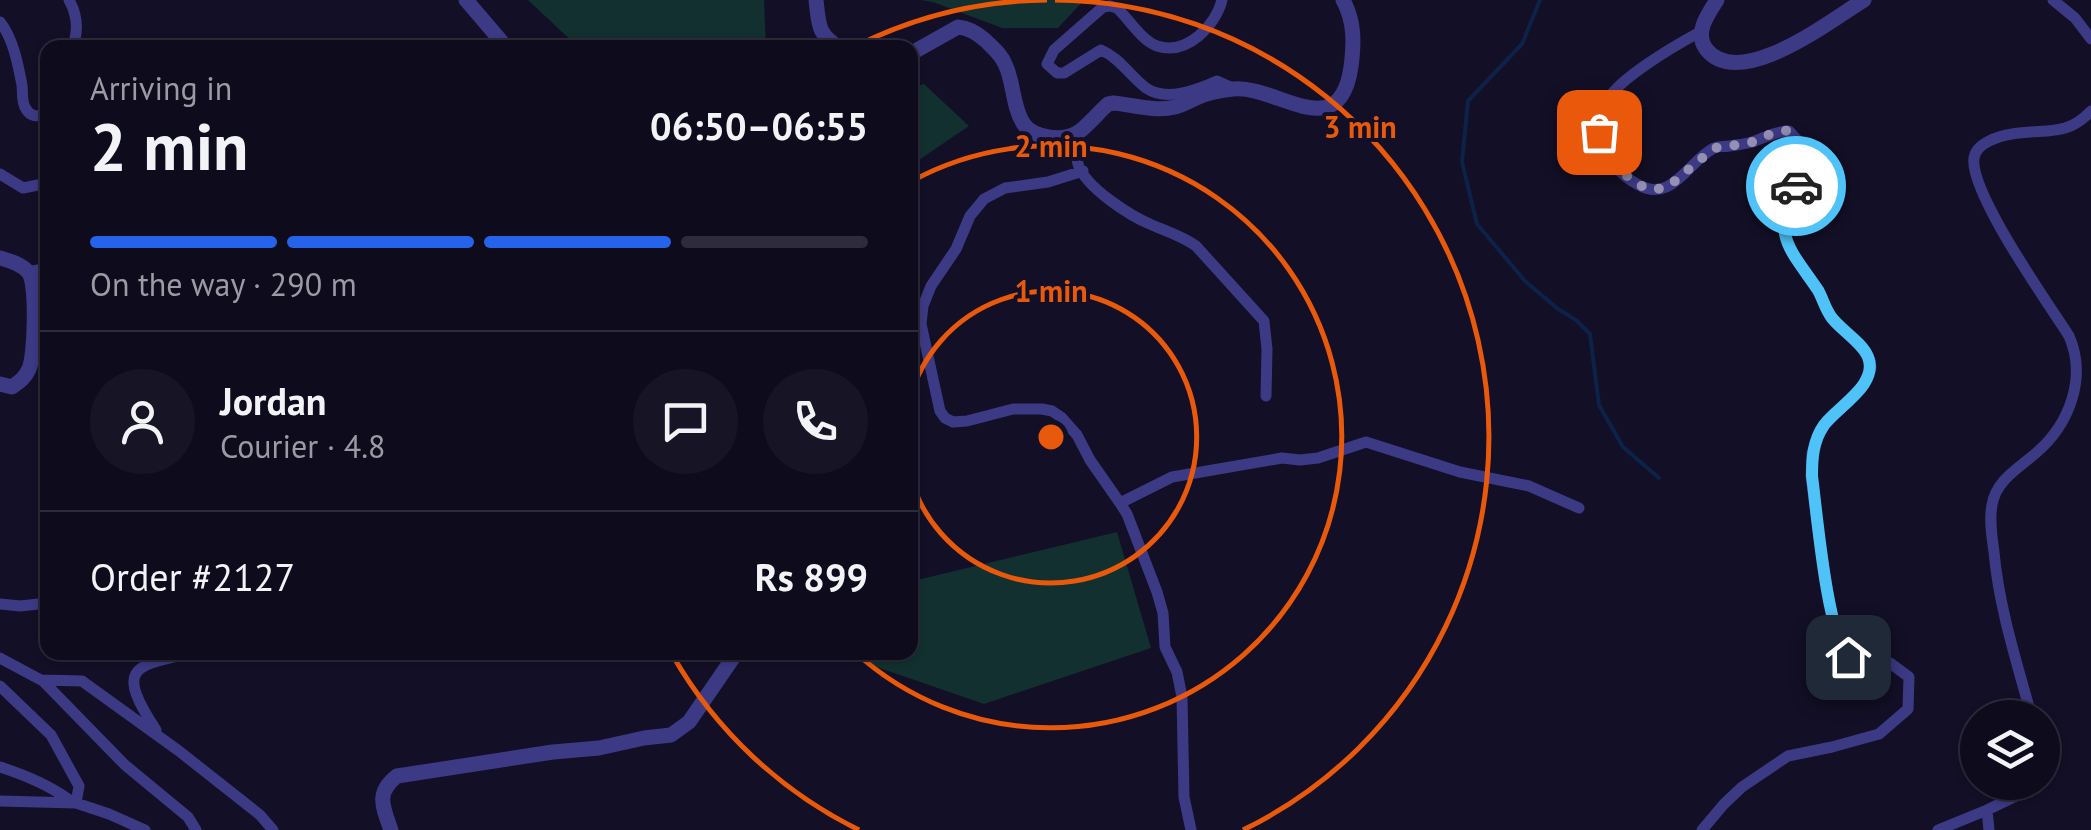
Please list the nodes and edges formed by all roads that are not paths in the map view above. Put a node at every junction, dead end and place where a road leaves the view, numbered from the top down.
1 (70, 0) edge
2 (466, 0) edge
3 (816, 0) edge
4 (1222, 0) edge
5 (1343, 0) edge
6 (1717, 0) edge
7 (1864, 0) edge
8 (2054, 0) edge
9 (0, 22) edge
10 (1700, 32) junction
11 (75, 40) edge
12 (500, 40) edge
13 (828, 40) edge
14 (2091, 40) edge
15 (918, 49) edge
16 (1236, 88) junction
17 (2091, 111) edge
18 (40, 116) edge
19 (1080, 131) junction
20 (1082, 171) junction
21 (0, 174) edge
22 (40, 185) edge
23 (0, 258) edge
24 (40, 270) edge
25 (28, 272) junction
26 (0, 384) edge
27 (1266, 396) dead end
28 (1120, 503) junction
29 (1578, 508) dead end
30 (0, 604) edge
31 (40, 604) edge
32 (0, 658) edge
33 (162, 660) edge
34 (732, 660) edge
35 (42, 680) junction
36 (0, 686) edge
37 (2027, 700) edge
38 (162, 737) junction
39 (0, 767) edge
40 (2007, 800) edge
41 (0, 801) edge
42 (72, 802) junction
43 (1986, 810) junction
44 (145, 830) edge
45 (196, 830) edge
46 (272, 830) edge
47 (391, 830) edge
48 (1191, 830) edge
49 (1702, 830) edge
50 (1938, 830) edge
51 (1989, 830) edge

1 - 11 street
2 - 12 street
3 - 13 street
4 - 16 street
5 - 16 street
6 - 10 street
7 - 10 street
8 - 14 street
9 - 18 street
10 - 49 street
15 - 19 street
16 - 19 street
17 - 37 street
19 - 20 street
20 - 27 street
20 - 28 street
21 - 22 street
23 - 25 street
24 - 25 street
25 - 26 street
28 - 29 street
28 - 48 street
30 - 31 street
32 - 35 street
33 - 38 street
34 - 47 street
35 - 38 street
35 - 45 street
36 - 42 street
38 - 46 street
39 - 42 street
40 - 43 street
41 - 42 street
42 - 44 street
43 - 50 street
43 - 51 street

